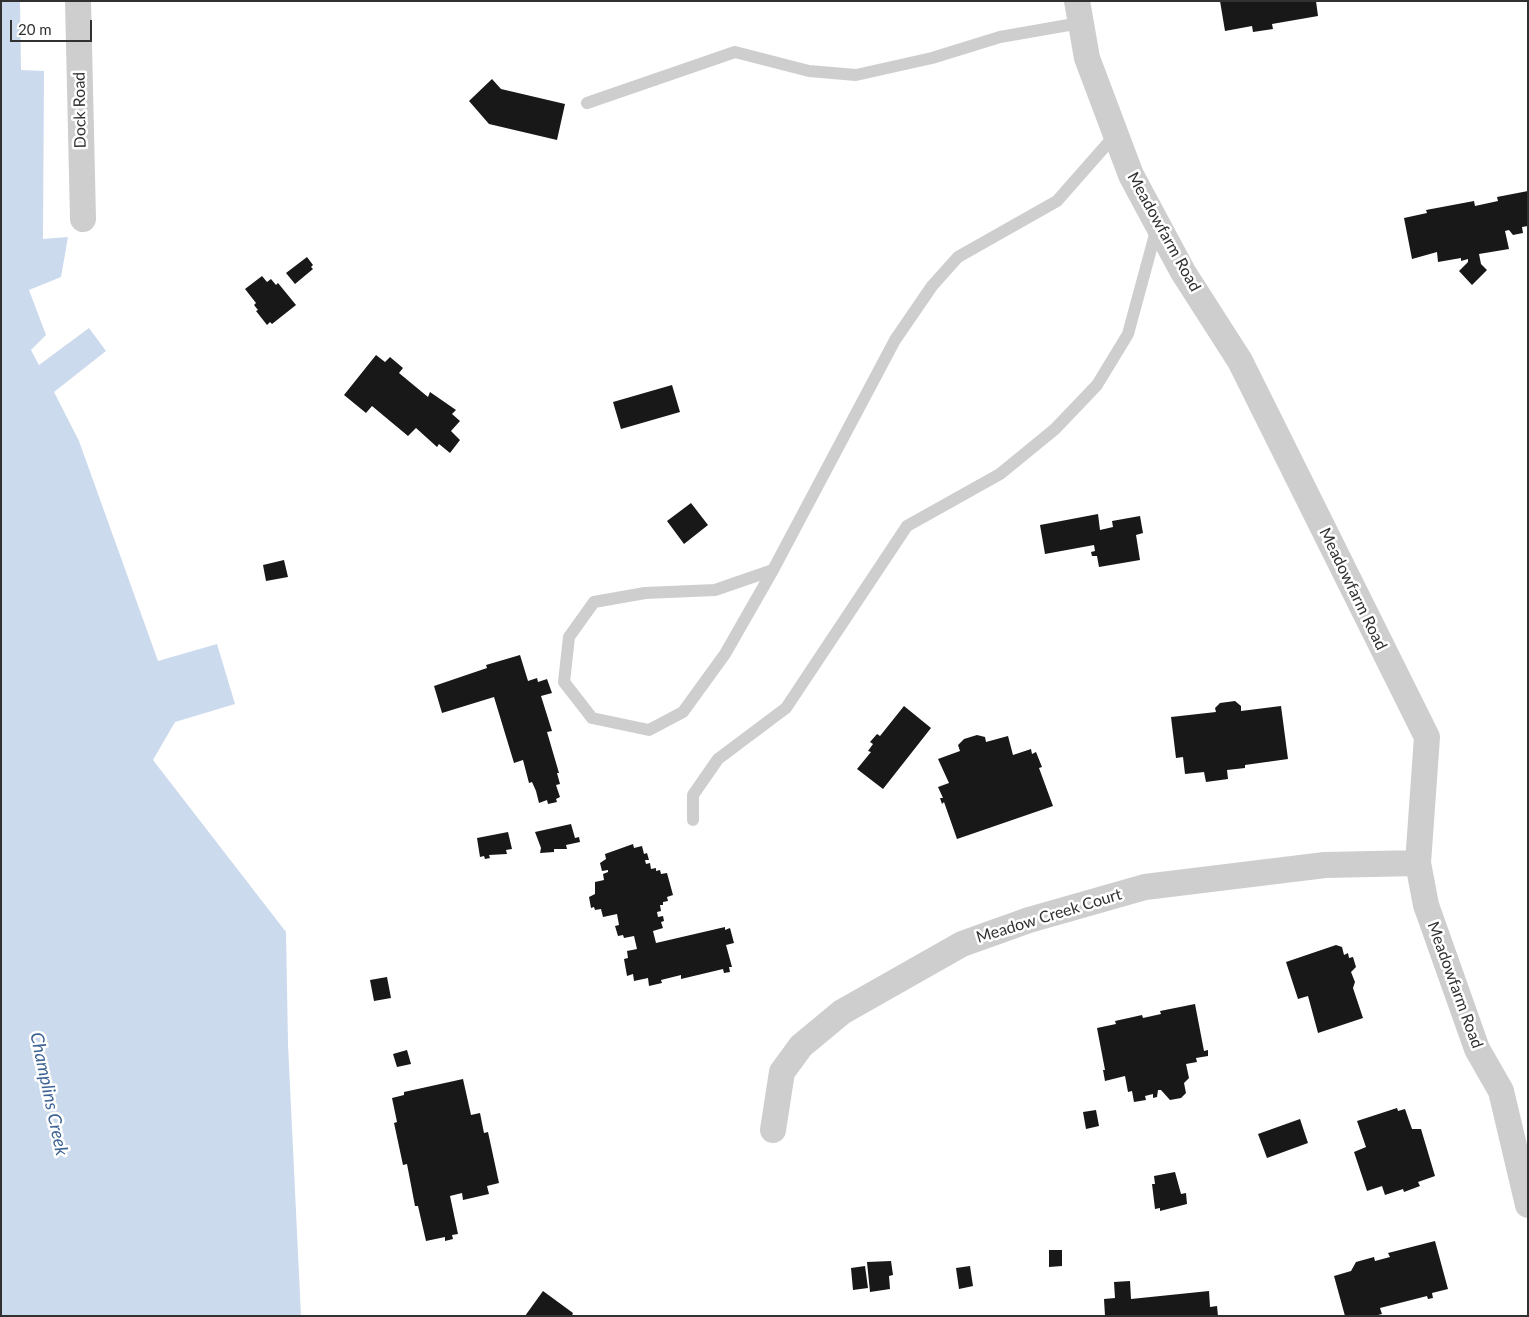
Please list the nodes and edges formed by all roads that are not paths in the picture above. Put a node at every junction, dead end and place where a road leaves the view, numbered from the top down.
1 (78, 1) edge
2 (1078, 12) edge
3 (587, 103) dead end
4 (1116, 134) junction
5 (83, 219) dead end
6 (1158, 225) junction
7 (773, 570) junction
8 (693, 820) dead end
9 (1418, 863) junction
10 (1501, 1091) junction
11 (1528, 1112) edge
12 (773, 1130) dead end
13 (1528, 1205) edge

1 - 5 street, Dock Road
2 - 3 lane
2 - 4 street, Meadowfarm Road
4 - 6 street, Meadowfarm Road
4 - 7 lane
6 - 8 lane
6 - 9 street, Meadowfarm Road
7 - 7 lane
9 - 10 street, Meadowfarm Road
9 - 12 street, Meadow Creek Court
10 - 11 street
10 - 13 street, Meadowfarm Road

